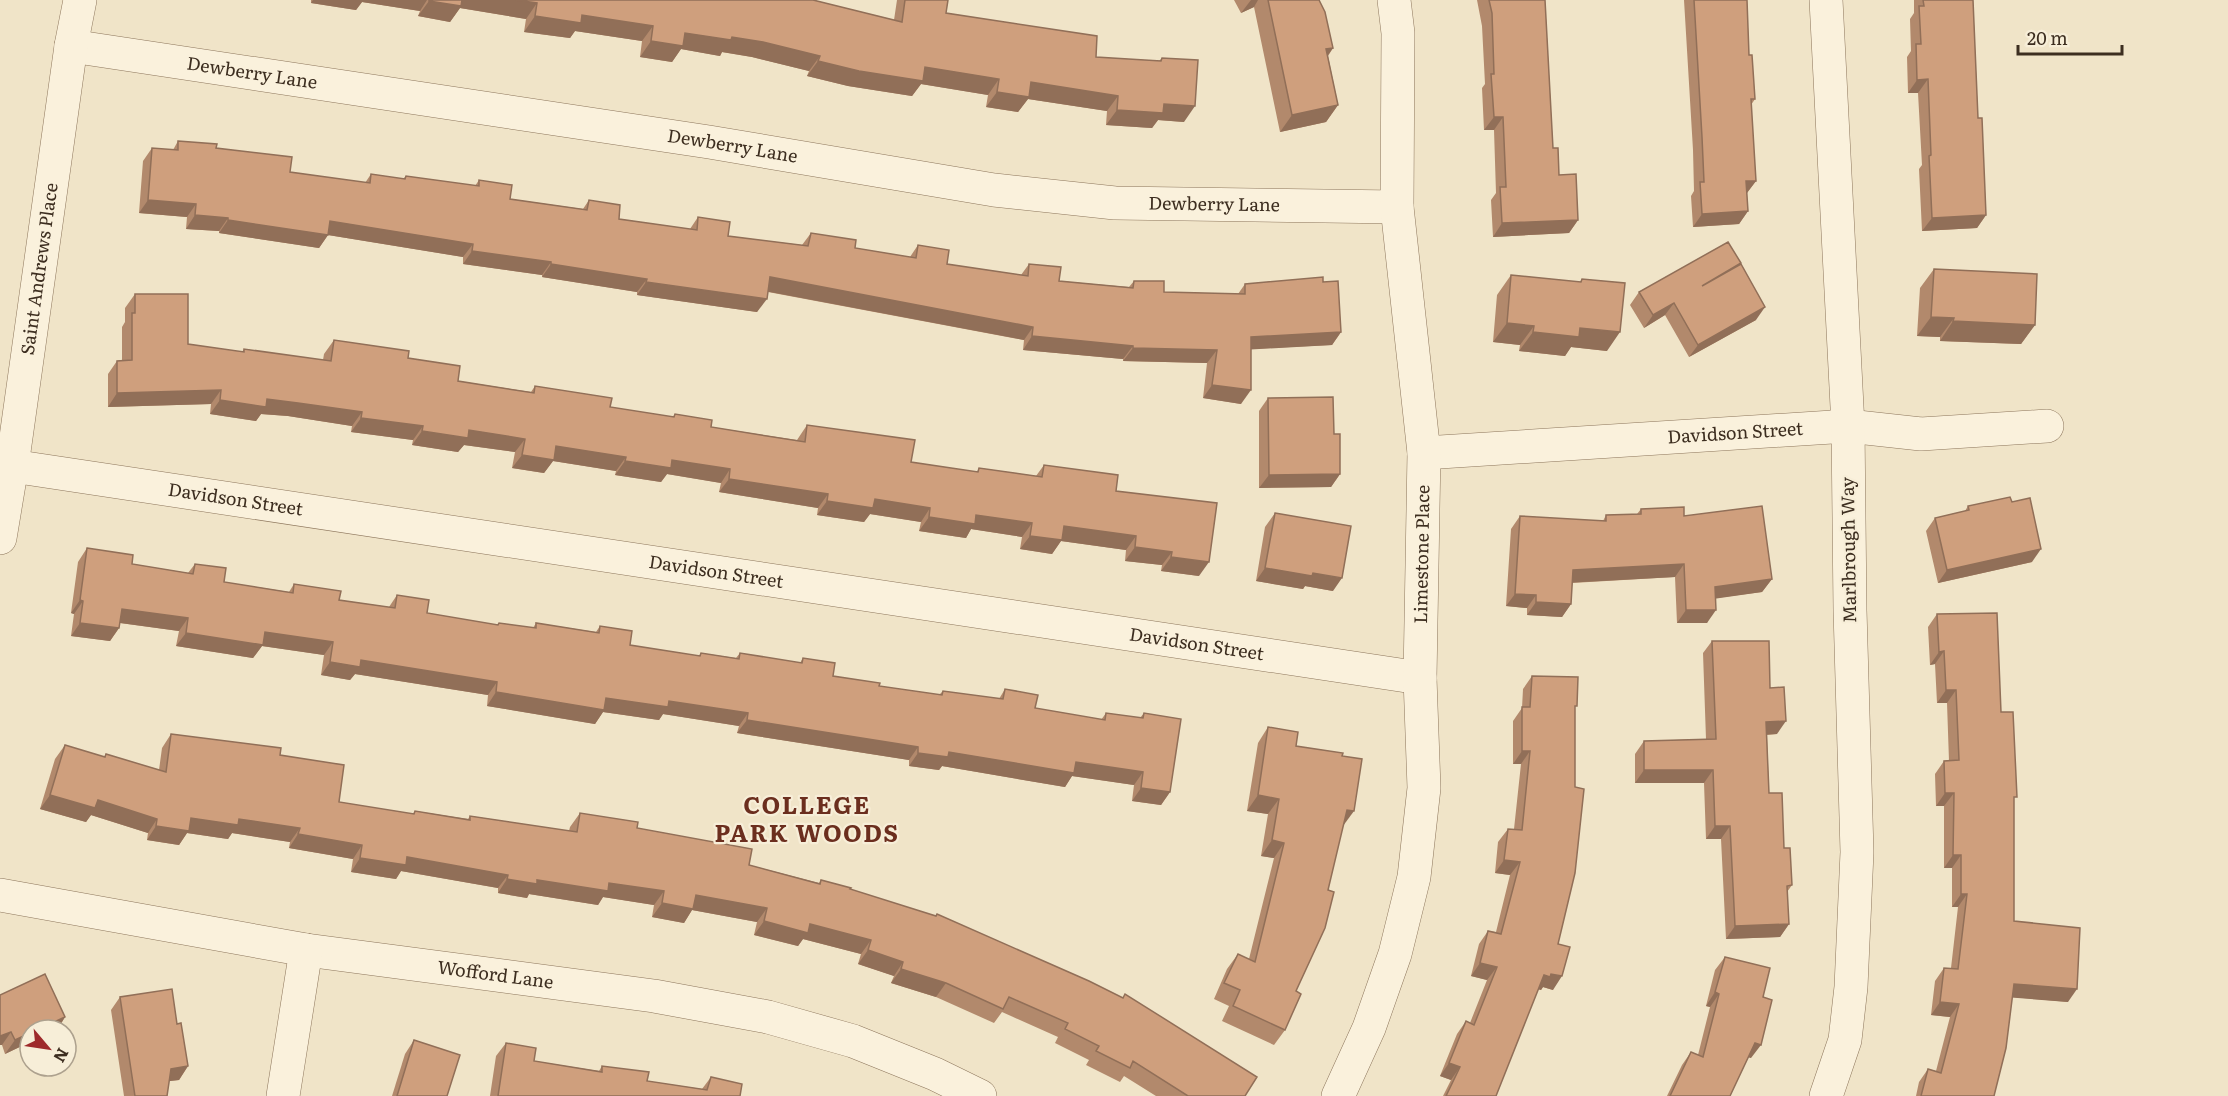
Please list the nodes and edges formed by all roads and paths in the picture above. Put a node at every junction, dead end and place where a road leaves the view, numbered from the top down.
1 (80, 0) edge
2 (1394, 0) edge
3 (1827, 0) edge
4 (71, 46) junction
5 (1397, 207) junction
6 (1848, 426) junction
7 (2047, 426) dead end
8 (1424, 453) junction
9 (12, 466) junction
10 (0, 538) edge
11 (1420, 678) junction
12 (0, 895) edge
13 (306, 950) junction
14 (283, 1096) edge
15 (980, 1096) edge
16 (1338, 1096) edge
17 (1826, 1096) edge

1 - 4 street, Saint Andrews Place
2 - 5 street, Limestone Place
3 - 6 street, Marlbrough Way
4 - 5 street, Dewberry Lane
4 - 9 street, Saint Andrews Place
5 - 8 street, Limestone Place
6 - 7 street, Davidson Street
6 - 8 street, Davidson Street
6 - 17 street, Marlbrough Way
8 - 11 street, Limestone Place
9 - 10 street, Saint Andrews Place
9 - 11 street, Davidson Street
11 - 16 street, Limestone Place
12 - 13 street, Wofford Lane
13 - 14 street
13 - 15 street, Wofford Lane

